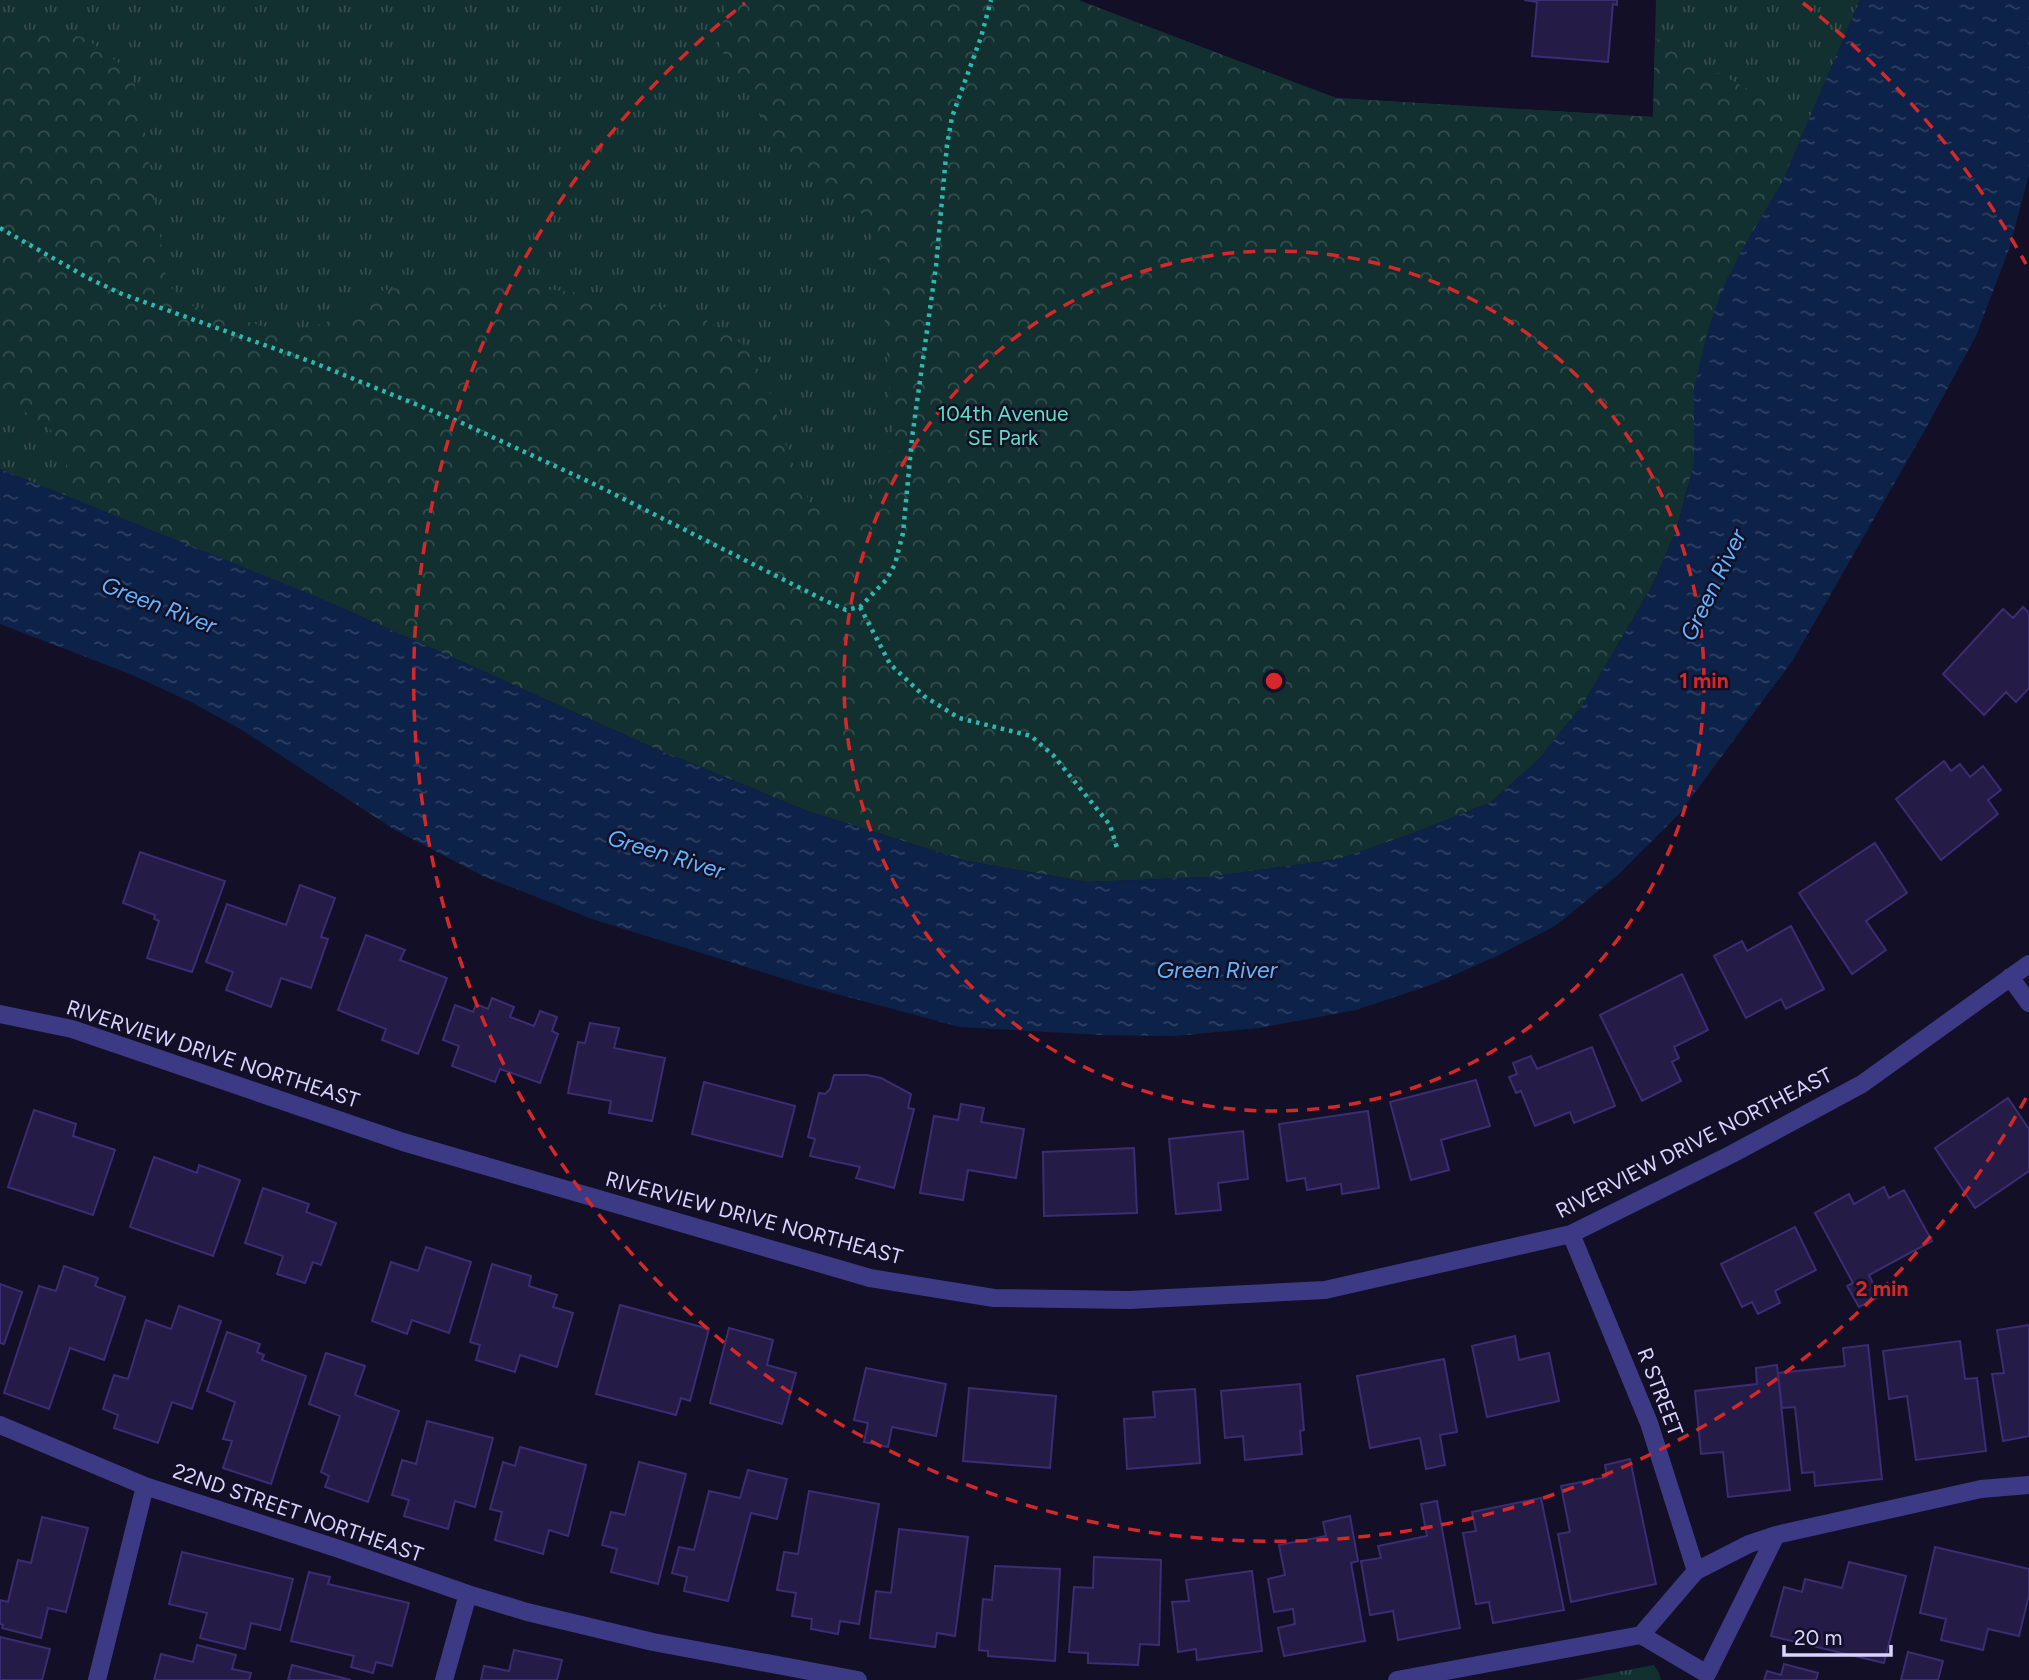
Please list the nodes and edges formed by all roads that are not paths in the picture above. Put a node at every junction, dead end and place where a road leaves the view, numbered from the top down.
1 (2029, 964) edge
2 (2010, 978) junction
3 (2029, 1003) edge
4 (0, 1014) edge
5 (1571, 1234) junction
6 (0, 1425) edge
7 (2029, 1485) edge
8 (145, 1486) junction
9 (1776, 1535) junction
10 (1696, 1571) junction
11 (468, 1594) junction
12 (1641, 1635) junction
13 (1706, 1677) edge
14 (1405, 1679) edge
15 (97, 1680) edge
16 (444, 1680) edge
17 (859, 1680) edge

1 - 2 street, RIVERVIEW DRIVE NORTHEAST
2 - 3 street
2 - 5 street, RIVERVIEW DRIVE NORTHEAST
4 - 5 street, RIVERVIEW DRIVE NORTHEAST
5 - 10 street, R STREET
6 - 8 street
7 - 9 street
8 - 11 street, 22ND STREET NORTHEAST
8 - 15 street, 22ND STREET NORTHEAST
9 - 10 street
9 - 13 street
10 - 12 street
11 - 16 street
11 - 17 street, 22ND STREET NORTHEAST
12 - 13 street
12 - 14 street

